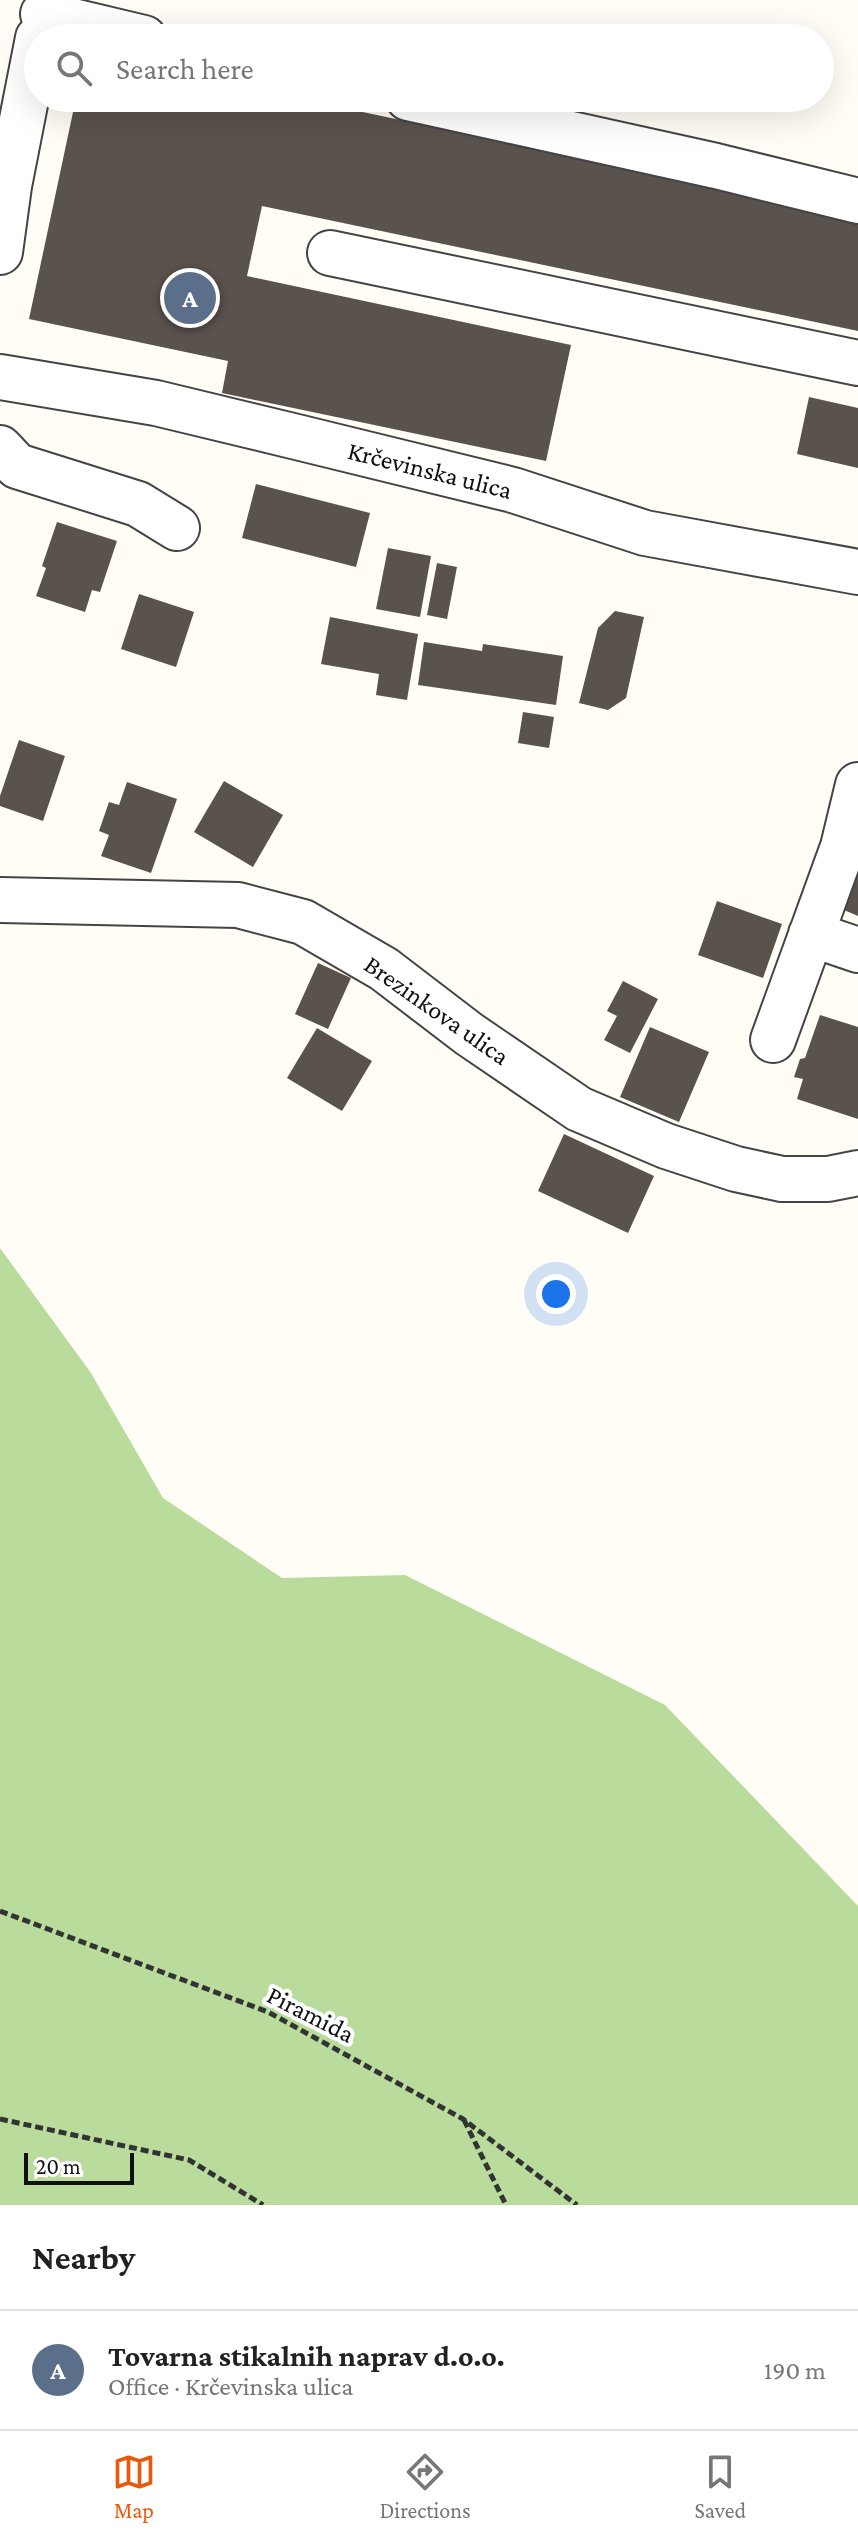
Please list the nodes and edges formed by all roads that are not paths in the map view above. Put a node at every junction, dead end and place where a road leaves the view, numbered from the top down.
1 (24, 104) edge
2 (471, 112) edge
3 (858, 201) edge
4 (0, 252) edge
5 (330, 253) dead end
6 (858, 363) edge
7 (0, 377) edge
8 (0, 448) edge
9 (177, 528) dead end
10 (858, 572) edge
11 (858, 785) edge
12 (0, 900) edge
13 (811, 934) junction
14 (858, 950) edge
15 (773, 1040) dead end
16 (858, 1173) edge

1 - 4 street
2 - 3 street
5 - 6 street
7 - 10 street, Krčevinska ulica
8 - 9 street
11 - 13 street
12 - 16 street, Brezinkova ulica
13 - 14 street
13 - 15 street

